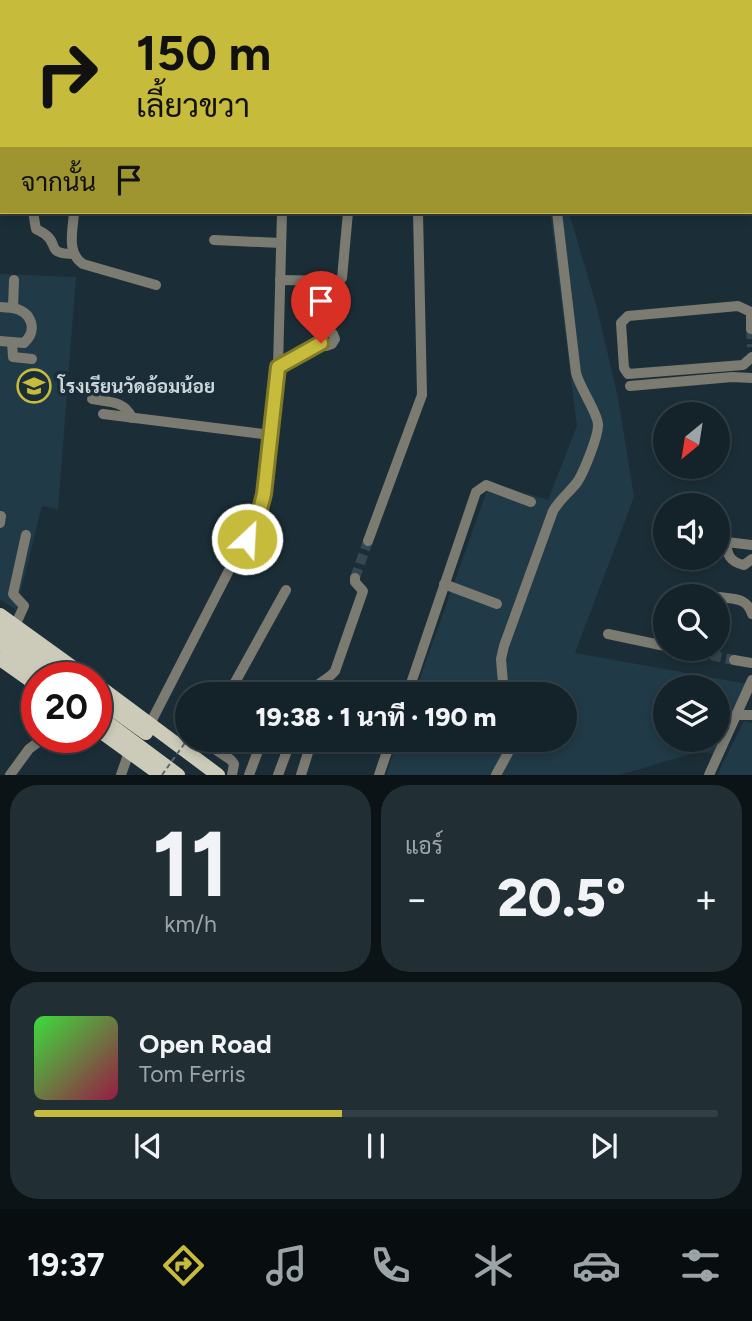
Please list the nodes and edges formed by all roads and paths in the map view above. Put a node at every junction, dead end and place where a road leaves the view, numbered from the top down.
1 (33, 214) edge
2 (74, 214) edge
3 (282, 214) edge
4 (348, 214) edge
5 (418, 214) edge
6 (557, 214) edge
7 (214, 240) dead end
8 (281, 243) junction
9 (72, 254) junction
10 (14, 280) dead end
11 (280, 281) junction
12 (156, 285) dead end
13 (0, 307) edge
14 (13, 308) junction
15 (751, 329) edge
16 (6, 342) edge
17 (321, 343) dead end
18 (751, 346) edge
19 (752, 357) edge
20 (32, 359) dead end
21 (278, 367) junction
22 (752, 378) edge
23 (630, 386) dead end
24 (92, 398) dead end
25 (103, 414) dead end
26 (132, 418) junction
27 (271, 435) junction
28 (531, 502) dead end
29 (26, 535) dead end
30 (368, 541) tunnel mouth
31 (730, 542) edge
32 (752, 545) edge
33 (730, 558) edge
34 (752, 559) edge
35 (355, 578) tunnel mouth
36 (444, 584) junction
37 (0, 589) edge
38 (286, 590) dead end
39 (13, 594) junction
40 (730, 599) edge
41 (498, 604) dead end
42 (752, 614) edge
43 (0, 615) edge
44 (15, 626) junction
45 (0, 628) edge
46 (608, 634) dead end
47 (0, 643) edge
48 (653, 643) edge
49 (0, 659) edge
50 (734, 660) tunnel mouth
51 (26, 662) edge
52 (48, 662) edge
53 (65, 662) edge
54 (752, 663) edge
55 (21, 674) edge
56 (752, 680) edge
57 (235, 682) edge
58 (322, 682) edge
59 (411, 682) edge
60 (503, 682) edge
61 (112, 696) edge
62 (112, 708) edge
63 (736, 715) junction
64 (752, 715) edge
65 (150, 724) junction
66 (112, 726) edge
67 (112, 740) edge
68 (129, 752) junction
69 (178, 752) edge
70 (195, 752) edge
71 (219, 752) edge
72 (258, 752) edge
73 (287, 752) edge
74 (308, 752) edge
75 (387, 752) edge
76 (508, 752) edge
77 (26, 753) edge
78 (193, 755) junction
79 (10, 775) edge
80 (121, 775) edge
81 (161, 775) edge
82 (178, 775) edge
83 (205, 775) edge
84 (218, 775) edge
85 (232, 775) edge
86 (249, 775) edge
87 (278, 775) edge
88 (301, 775) edge
89 (379, 775) edge
90 (496, 775) edge
91 (709, 775) edge

1 - 9 street
2 - 9 street
3 - 8 street
4 - 11 street
5 - 30 street
6 - 60 street
7 - 8 street
8 - 11 street
9 - 12 street
10 - 14 street
11 - 21 street
13 - 14 street
14 - 16 street
15 - 19 street
16 - 20 street
17 - 21 street
18 - 19 street
21 - 27 street
22 - 23 street
24 - 26 street
25 - 26 street
26 - 27 street
27 - 65 street
28 - 36 street
29 - 39 street
31 - 32 street
33 - 34 street
35 - 58 street
36 - 41 street
36 - 59 street
37 - 39 street
38 - 57 street
39 - 44 street
40 - 42 street
43 - 44 main road
44 - 53 main road
45 - 52 main road
46 - 48 street
47 - 51 main road
49 - 55 main road
50 - 54 street
56 - 63 street
61 - 65 main road
62 - 83 main road
63 - 64 street
63 - 91 street
65 - 78 main road
66 - 82 main road
67 - 68 main road
68 - 80 street
68 - 81 main road
69 - 81 path, bridge
70 - 78 street
71 - 85 street
72 - 86 street
73 - 87 street
74 - 88 street
75 - 89 street
76 - 90 street
77 - 79 street
78 - 84 main road

